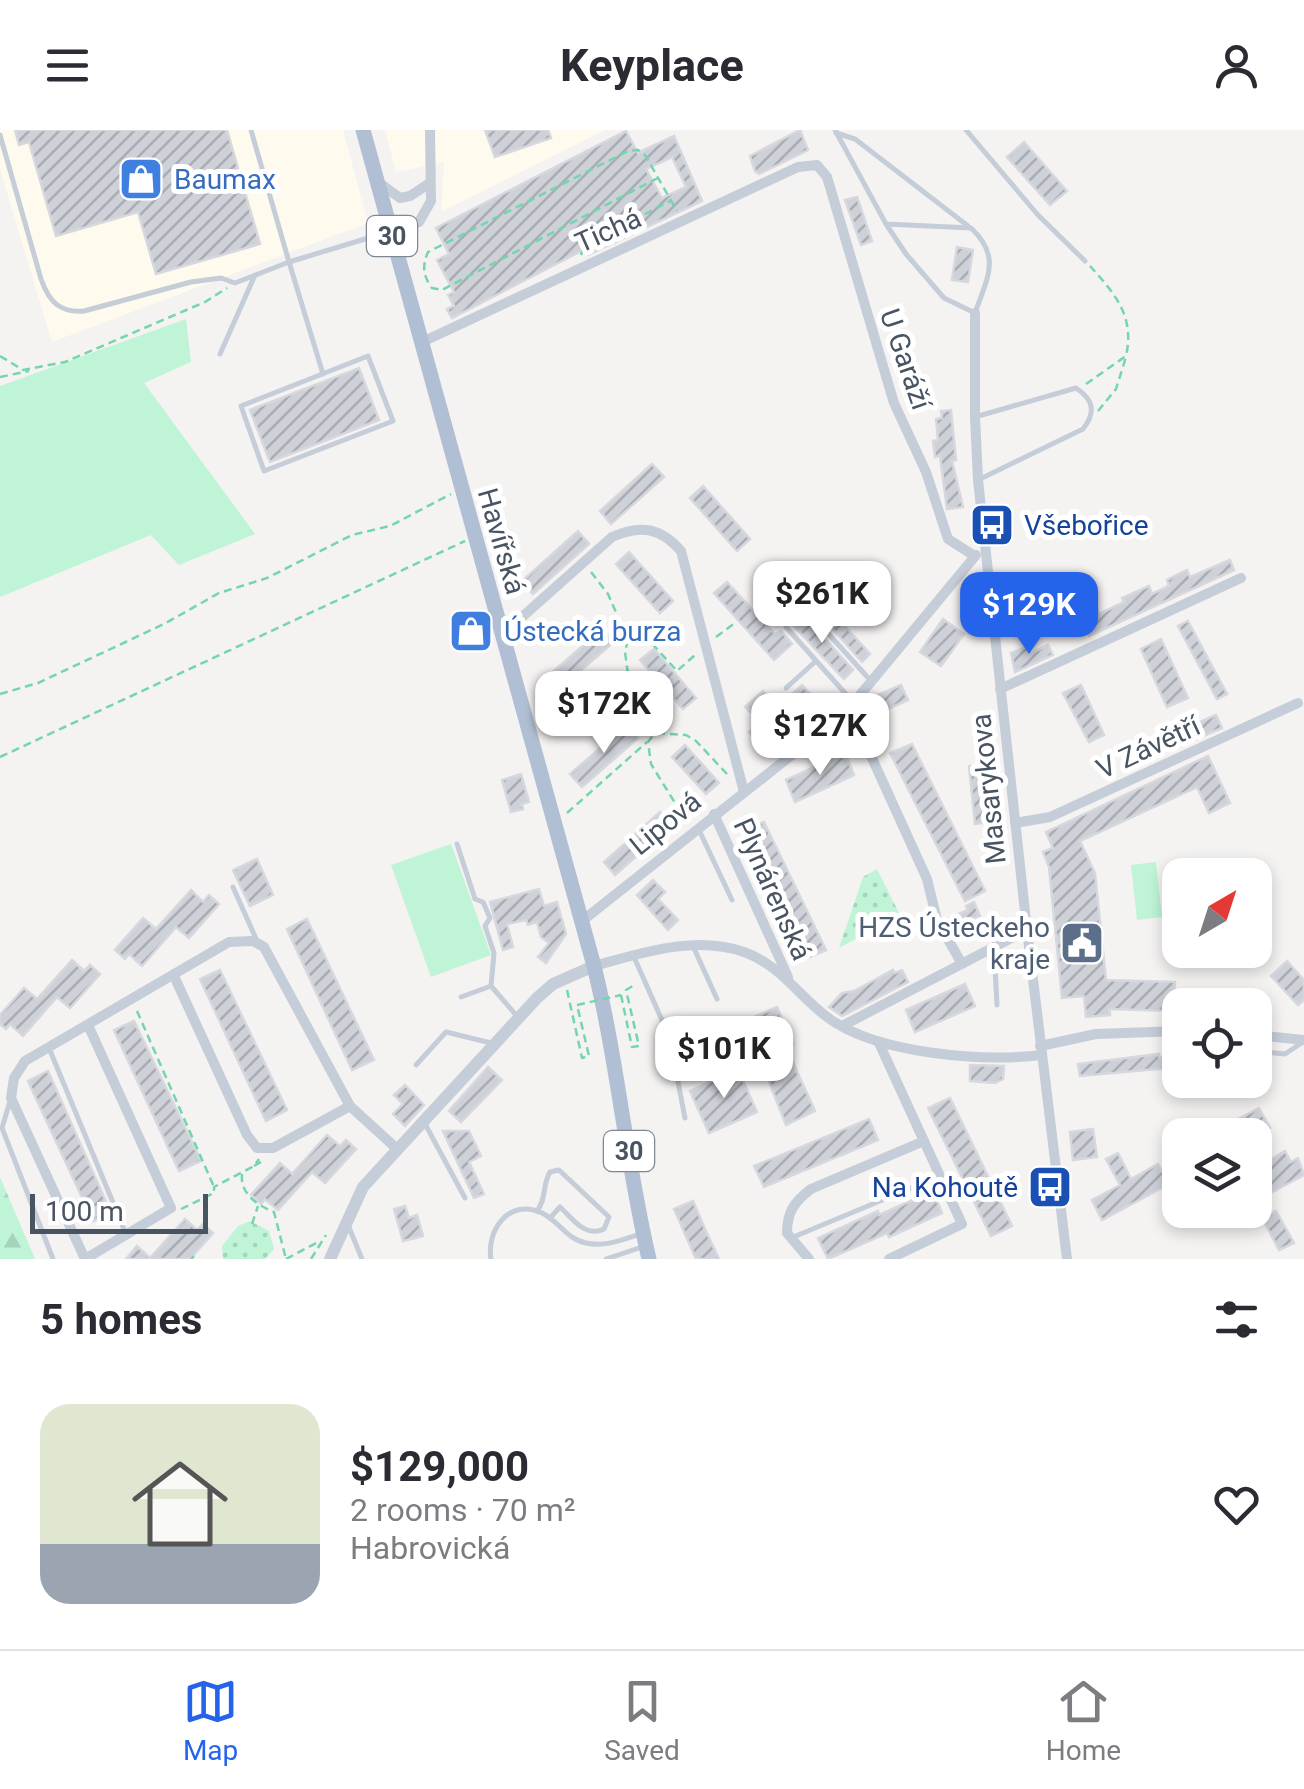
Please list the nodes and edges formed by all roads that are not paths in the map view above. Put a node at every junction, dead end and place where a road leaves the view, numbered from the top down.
1 (251, 130) edge
2 (363, 130) edge
3 (430, 130) edge
4 (966, 130) edge
5 (836, 132) edge
6 (0, 135) edge
7 (817, 165) joint
8 (377, 179) junction
9 (430, 183) junction
10 (886, 224) junction
11 (971, 228) junction
12 (391, 232) junction
13 (289, 262) junction
14 (1085, 262) road end
15 (255, 275) junction
16 (975, 314) junction
17 (420, 342) junction
18 (220, 354) dead end
19 (323, 374) junction
20 (974, 417) junction
21 (978, 480) junction
22 (987, 553) junction
23 (973, 555) junction
24 (1241, 578) dead end
25 (807, 610) dead end
26 (786, 627) dead end
27 (503, 634) junction
28 (816, 661) junction
29 (871, 681) junction
30 (786, 688) dead end
31 (1000, 689) junction
32 (1298, 702) dead end
33 (850, 708) junction
34 (744, 792) junction
35 (714, 814) junction
36 (1015, 823) junction
37 (697, 828) junction
38 (456, 844) dead end
39 (234, 887) dead end
40 (732, 900) dead end
41 (582, 921) junction
42 (1027, 930) junction
43 (258, 944) junction
44 (693, 946) junction
45 (985, 951) junction
46 (633, 954) junction
47 (962, 964) junction
48 (594, 966) junction
49 (174, 976) junction
50 (790, 982) junction
51 (491, 986) junction
52 (461, 997) dead end
53 (717, 999) dead end
54 (998, 1005) dead end
55 (518, 1018) junction
56 (88, 1025) junction
57 (842, 1026) junction
58 (1162, 1031) edge
59 (1272, 1037) edge
60 (1304, 1041) edge
61 (879, 1042) junction
62 (494, 1044) junction
63 (49, 1048) junction
64 (1041, 1050) junction
65 (1272, 1053) edge
66 (416, 1065) dead end
67 (11, 1098) junction
68 (350, 1106) junction
69 (685, 1118) dead end
70 (423, 1119) junction
71 (924, 1141) junction
72 (396, 1148) junction
73 (940, 1176) junction
74 (465, 1198) dead end
75 (536, 1211) junction
76 (550, 1218) junction
77 (346, 1220) junction
78 (127, 1236) junction
79 (791, 1238) junction
80 (646, 1246) edge
81 (53, 1259) edge
82 (85, 1259) edge
83 (330, 1259) edge
84 (362, 1259) edge
85 (491, 1259) edge
86 (606, 1259) edge
87 (809, 1259) edge
88 (889, 1259) edge
89 (1067, 1259) edge

1 - 13 lane
2 - 8 main road, Havířská / 30
3 - 9 street
4 - 14 lane
5 - 10 lane
5 - 11 lane
6 - 15 lane
7 - 17 street, Tichá
7 - 23 street, U Garáží
8 - 9 street
8 - 12 main road, Havířská / 30
9 - 12 street
10 - 11 lane
10 - 16 lane
11 - 16 lane
12 - 13 lane
12 - 17 main road, Havířská / 30
13 - 15 lane
13 - 19 lane
15 - 18 lane
16 - 20 street, Masarykova
17 - 27 main road, Havířská / 30
19 - 19 lane
20 - 21 street, Masarykova
20 - 21 lane
21 - 22 street, Masarykova
22 - 23 street
22 - 31 street, Masarykova
23 - 29 street, Lipová
24 - 31 street
25 - 29 lane
26 - 28 lane
27 - 34 street
27 - 41 main road, Havířská / 30
28 - 30 lane
28 - 33 lane
29 - 33 street, Lipová
31 - 36 street, Masarykova
32 - 36 street, V Závětří
33 - 34 street, Lipová
33 - 47 street
34 - 35 street, Lipová
35 - 37 street, Lipová
35 - 50 street, Plynárenská
36 - 42 street, Masarykova
37 - 40 lane
37 - 41 street, Lipová
38 - 51 lane
39 - 43 lane
41 - 48 main road, Havířská / 30
42 - 45 street
42 - 64 street, Masarykova
43 - 49 street
43 - 68 street
44 - 46 street, Plynárenská
44 - 50 street, Plynárenská
44 - 53 lane
45 - 47 street
45 - 54 lane
46 - 48 street, Plynárenská
46 - 69 lane
47 - 57 street
48 - 55 street
48 - 80 main road, 30
49 - 56 street
49 - 68 street
50 - 57 street, Plynárenská
51 - 52 lane
51 - 55 lane
55 - 62 street
56 - 63 street
56 - 78 street
57 - 61 street, Plynárenská
58 - 64 street, Plynárenská
59 - 60 street
60 - 65 lane
61 - 64 street, Plynárenská
61 - 71 street
62 - 66 lane
62 - 70 street
63 - 67 street
63 - 78 lane
64 - 89 street, Masarykova
67 - 81 lane
67 - 82 street
68 - 72 street
70 - 72 street
70 - 74 lane
71 - 73 street
71 - 79 street
72 - 77 street
73 - 79 lane
73 - 88 street
75 - 76 lane
75 - 76 lane
75 - 85 lane
76 - 80 lane
77 - 83 street
77 - 84 lane
78 - 82 street
79 - 87 street
80 - 86 lane

